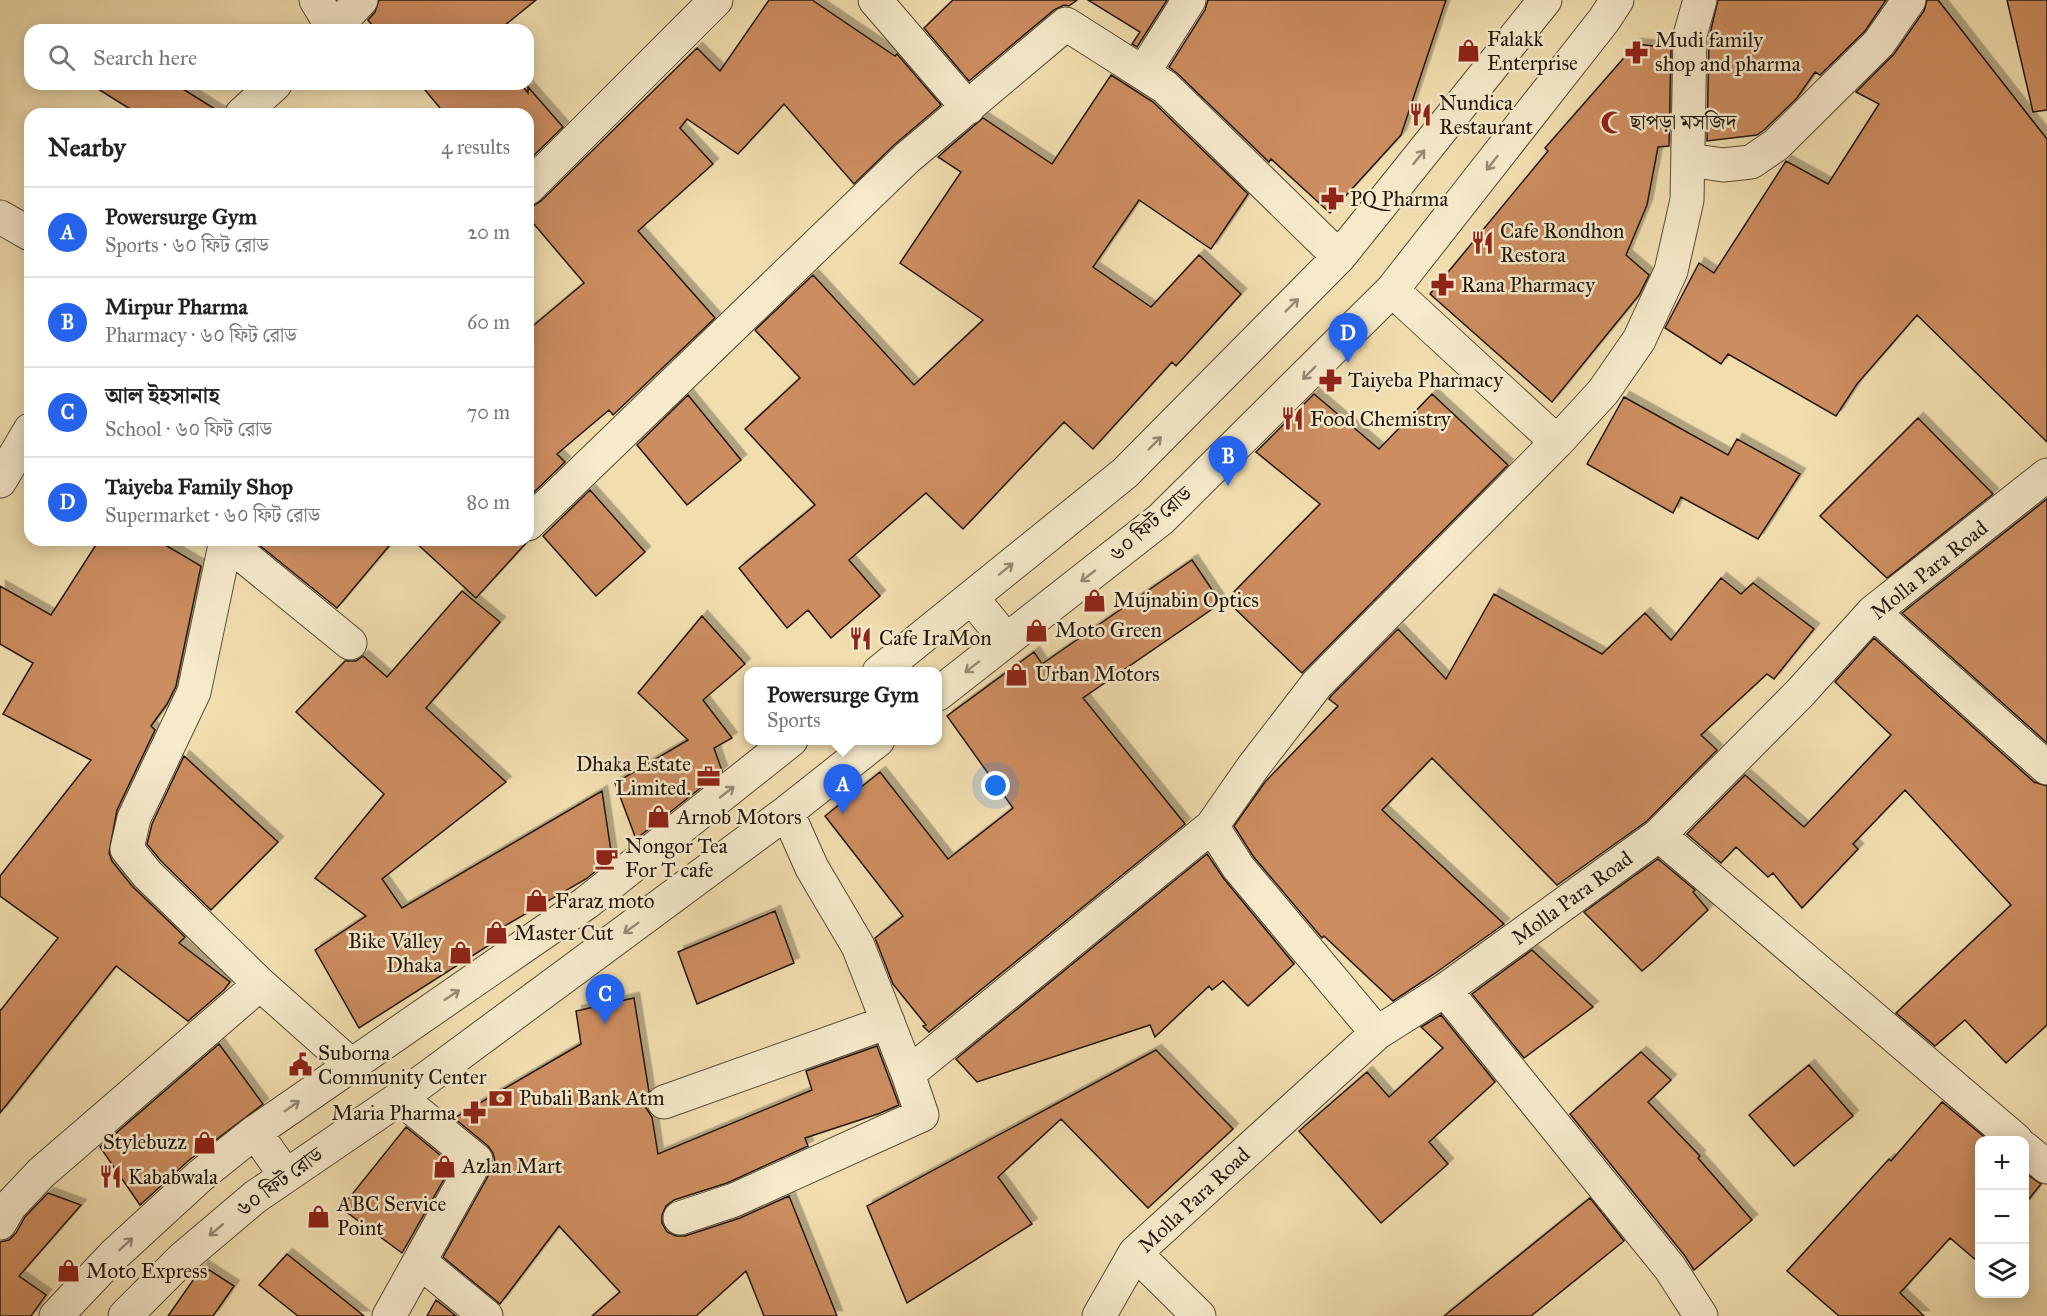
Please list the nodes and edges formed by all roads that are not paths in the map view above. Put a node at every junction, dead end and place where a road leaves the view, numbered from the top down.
1 (316, 0) edge
2 (361, 0) edge
3 (716, 0) edge
4 (875, 0) edge
5 (1189, 0) edge
6 (1545, 0) edge
7 (1617, 0) edge
8 (1700, 0) edge
9 (1909, 0) edge
10 (330, 24) edge
11 (339, 24) edge
12 (1143, 73) junction
13 (268, 90) edge
14 (249, 108) edge
15 (968, 108) junction
16 (1689, 160) junction
17 (534, 182) edge
18 (0, 217) edge
19 (24, 231) edge
20 (1340, 257) junction
21 (1392, 290) junction
22 (24, 440) edge
23 (1557, 442) junction
24 (2047, 475) edge
25 (0, 481) edge
26 (534, 518) edge
27 (224, 546) edge
28 (231, 546) edge
29 (972, 598) junction
30 (1873, 612) junction
31 (1006, 640) junction
32 (350, 643) dead end
33 (885, 667) edge
34 (942, 691) edge
35 (787, 745) edge
36 (873, 745) edge
37 (2047, 768) edge
38 (787, 812) junction
39 (1212, 826) junction
40 (1659, 835) junction
41 (260, 984) junction
42 (1445, 990) junction
43 (888, 1022) junction
44 (1377, 1033) junction
45 (351, 1065) junction
46 (908, 1074) junction
47 (400, 1098) junction
48 (664, 1102) dead end
49 (255, 1132) junction
50 (2011, 1136) edge
51 (2029, 1151) edge
52 (2047, 1167) edge
53 (286, 1176) junction
54 (680, 1218) dead end
55 (0, 1223) edge
56 (1135, 1253) junction
57 (420, 1262) junction
58 (56, 1316) edge
59 (125, 1316) edge
60 (389, 1316) edge
61 (486, 1316) edge
62 (1099, 1316) edge
63 (1199, 1316) edge
64 (1701, 1316) edge

1 - 10 street
2 - 11 street
3 - 17 street
4 - 15 street
5 - 12 street
20 -> 6 street
7 -> 21 street, ৬০ ফিট রোড
8 - 16 street
9 - 16 street
12 - 15 street
12 - 20 street
13 - 14 street
15 - 26 street
16 - 23 street
18 - 19 street
29 -> 20 street
21 - 23 street
21 -> 31 street, ৬০ ফিট রোড
22 - 25 street
23 - 39 street
24 - 30 street, Molla Para Road
27 - 41 street
28 - 32 street
29 - 31 street
29 - 33 street
30 - 37 street
30 - 40 street, Molla Para Road
31 -> 34 street, ৬০ ফিট রোড
45 -> 35 street
36 - 38 street, ৬০ ফিট রোড
38 - 43 street
38 -> 47 street, ৬০ ফিট রোড
39 - 44 street
39 - 46 street
40 - 42 street, Molla Para Road
40 - 50 street
41 - 45 street
41 - 55 street
42 - 44 street, Molla Para Road
42 - 64 street
43 - 46 street
43 - 48 street
44 - 56 street, Molla Para Road
49 -> 45 street
46 - 54 street
47 - 53 street, ৬০ ফিট রোড
47 - 57 street
49 - 53 street
58 -> 49 street
51 - 52 street
53 -> 59 street, ৬০ ফিট রোড
56 - 62 street, Molla Para Road
56 - 63 street
57 - 60 street
57 - 61 street

